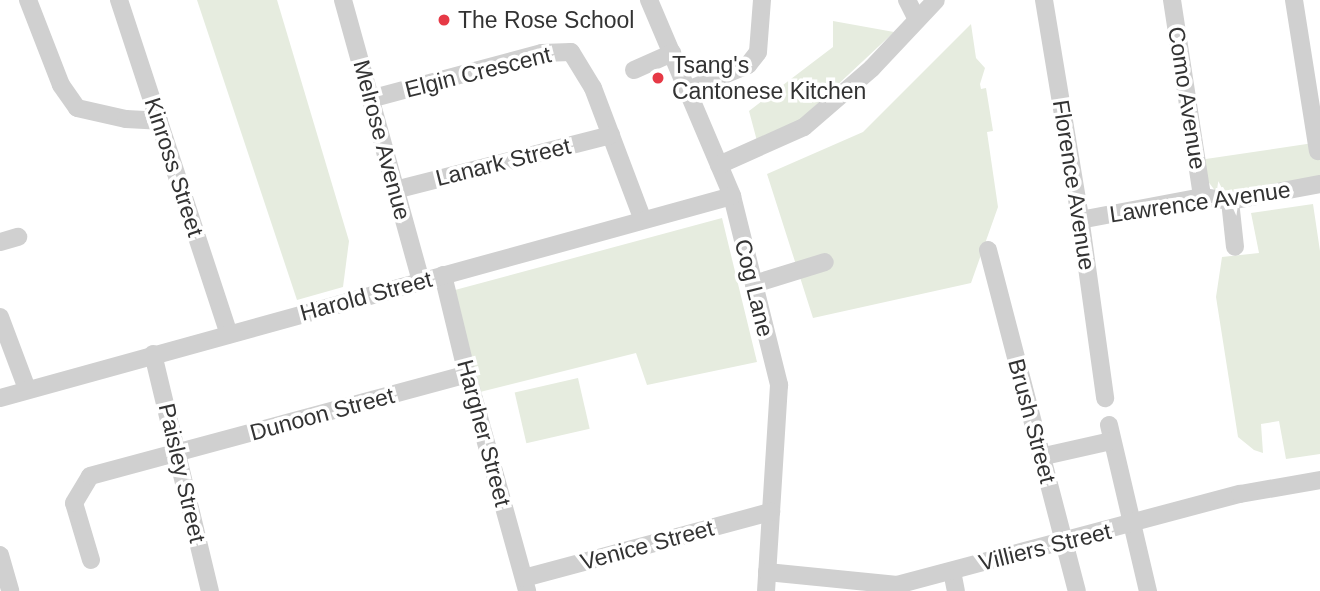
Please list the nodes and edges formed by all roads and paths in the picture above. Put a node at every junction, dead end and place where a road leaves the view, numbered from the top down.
1 (29, 0) edge
2 (120, 0) edge
3 (343, 0) edge
4 (649, 0) edge
5 (762, 0) edge
6 (907, 0) edge
7 (936, 0) edge
8 (1044, 0) edge
9 (1172, 0) edge
10 (1294, 0) edge
11 (917, 20) junction
12 (672, 53) junction
13 (634, 70) dead end
14 (688, 90) junction
15 (370, 99) junction
16 (159, 121) junction
17 (611, 135) junction
18 (1318, 150) dead end
19 (719, 165) junction
20 (1320, 186) edge
21 (395, 190) junction
22 (732, 196) junction
23 (1202, 197) junction
24 (1230, 201) junction
25 (643, 220) junction
26 (1080, 220) junction
27 (18, 237) dead end
28 (0, 242) edge
29 (1235, 247) dead end
30 (988, 250) dead end
31 (825, 262) dead end
32 (443, 275) junction
33 (421, 281) junction
34 (754, 284) junction
35 (0, 317) edge
36 (229, 334) junction
37 (153, 354) junction
38 (467, 374) junction
39 (27, 389) junction
40 (0, 398) edge
41 (1105, 398) dead end
42 (177, 453) junction
43 (1040, 457) junction
44 (1320, 480) edge
45 (771, 512) junction
46 (1132, 525) junction
47 (1065, 543) junction
48 (0, 555) edge
49 (90, 560) dead end
50 (952, 571) junction
51 (767, 572) junction
52 (525, 584) edge
53 (10, 591) edge
54 (210, 591) edge
55 (766, 591) edge
56 (957, 591) edge
57 (1077, 591) edge
58 (1148, 591) edge

1 - 16 street
2 - 16 street, Kinross Street
3 - 15 street, Melrose Avenue
4 - 12 street, Cog Lane
5 - 14 street
6 - 11 street
7 - 11 street
8 - 26 street, Florence Avenue
9 - 23 street, Como Avenue
10 - 18 street
11 - 19 street
12 - 13 street
12 - 14 street, Cog Lane
14 - 19 street, Cog Lane
15 - 17 street, Elgin Crescent
15 - 21 street, Melrose Avenue
16 - 36 street, Kinross Street
17 - 21 street, Lanark Street
17 - 25 street, Elgin Crescent
19 - 22 street, Cog Lane
20 - 24 street, Lawrence Avenue
21 - 33 street, Melrose Avenue
22 - 25 street, Harold Street
22 - 34 street, Cog Lane
23 - 24 street, Lawrence Avenue
23 - 26 street, Lawrence Avenue
24 - 29 street
25 - 32 street, Harold Street
26 - 41 street, Florence Avenue
27 - 28 street
30 - 43 street, Brush Street
31 - 34 street
32 - 33 street, Harold Street
32 - 38 street, Hargher Street
33 - 36 street, Harold Street
34 - 45 street, Cog Lane
35 - 39 street
36 - 37 street, Harold Street
37 - 39 street, Harold Street
37 - 42 street, Paisley Street
38 - 42 street, Dunoon Street
38 - 52 street, Hargher Street
39 - 40 street, Harold Street
42 - 49 street, Dunoon Street
42 - 54 street, Paisley Street
43 - 46 street
43 - 47 street, Brush Street
44 - 46 street, Villiers Street
45 - 51 street, Cog Lane
45 - 52 street, Venice Street
46 - 47 street, Villiers Street
46 - 58 street
47 - 50 street, Villiers Street
47 - 57 street, Brush Street
48 - 53 street
50 - 51 street, Villiers Street
50 - 56 street
51 - 55 street, Cog Lane

